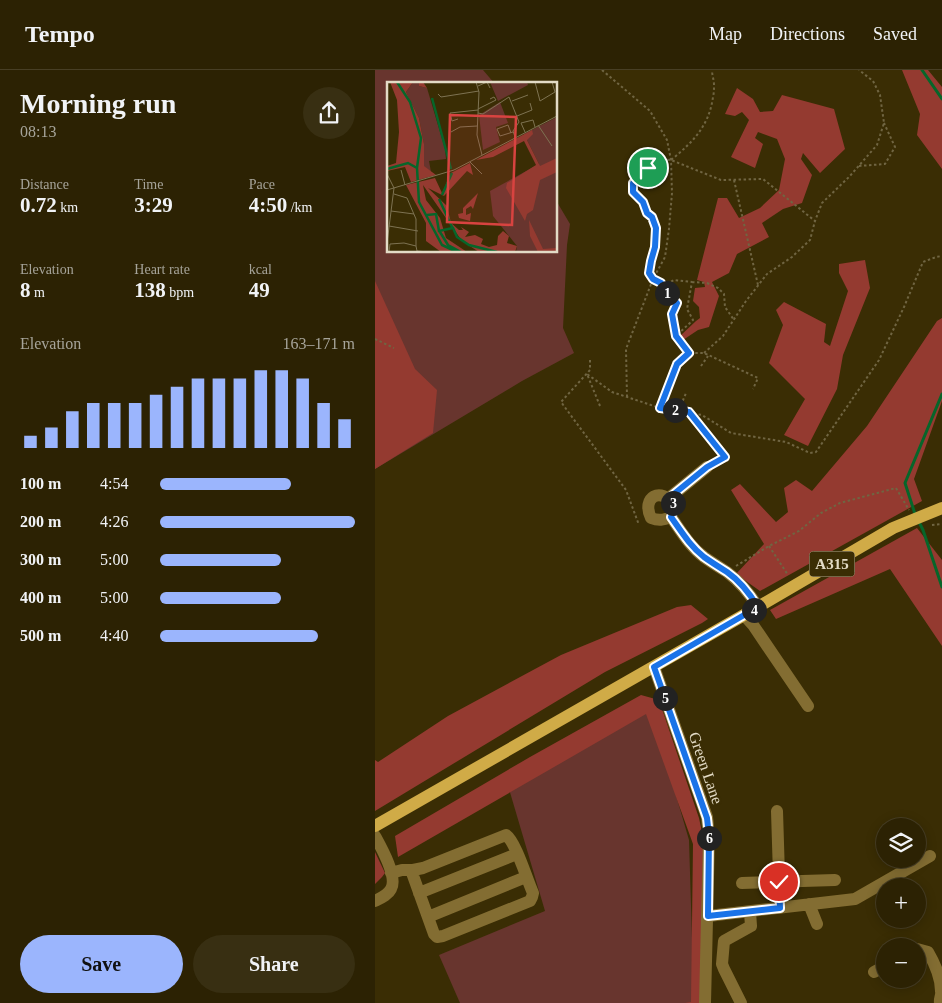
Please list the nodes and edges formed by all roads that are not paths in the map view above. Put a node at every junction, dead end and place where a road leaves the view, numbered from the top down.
1 (707, 467) road end
2 (669, 498) junction
3 (942, 508) edge
4 (671, 517) junction
5 (758, 607) junction
6 (744, 615) junction
7 (654, 667) junction
8 (808, 706) dead end
9 (777, 811) dead end
10 (375, 826) edge
11 (375, 836) edge
12 (517, 854) junction
13 (930, 856) dead end
14 (411, 870) junction
15 (391, 873) junction
16 (526, 877) junction
17 (835, 880) dead end
18 (779, 882) junction
19 (742, 883) dead end
20 (419, 893) junction
21 (375, 901) edge
22 (809, 904) junction
23 (780, 908) junction
24 (750, 912) junction
25 (708, 916) junction
26 (428, 917) junction
27 (817, 924) dead end
28 (926, 951) edge
29 (705, 1003) edge
30 (741, 1003) edge
31 (940, 1003) edge

1 - 2 street
2 - 4 street
2 - 4 street
3 - 5 main road, A315
4 - 5 street
5 - 6 main road, A315
6 - 7 main road, A315
6 - 8 street
7 - 10 main road, A315
7 - 25 street, Green Lane
9 - 18 street
11 - 15 street
12 - 14 street
12 - 16 street
12 - 20 street
13 - 22 street
14 - 15 street
14 - 20 street
15 - 21 street
16 - 26 street
16 - 26 street
17 - 18 street
18 - 19 street
18 - 23 street
20 - 26 street
22 - 23 street
22 - 27 street
23 - 24 street
24 - 25 street
24 - 30 street
25 - 29 street, Green Lane
28 - 31 street

